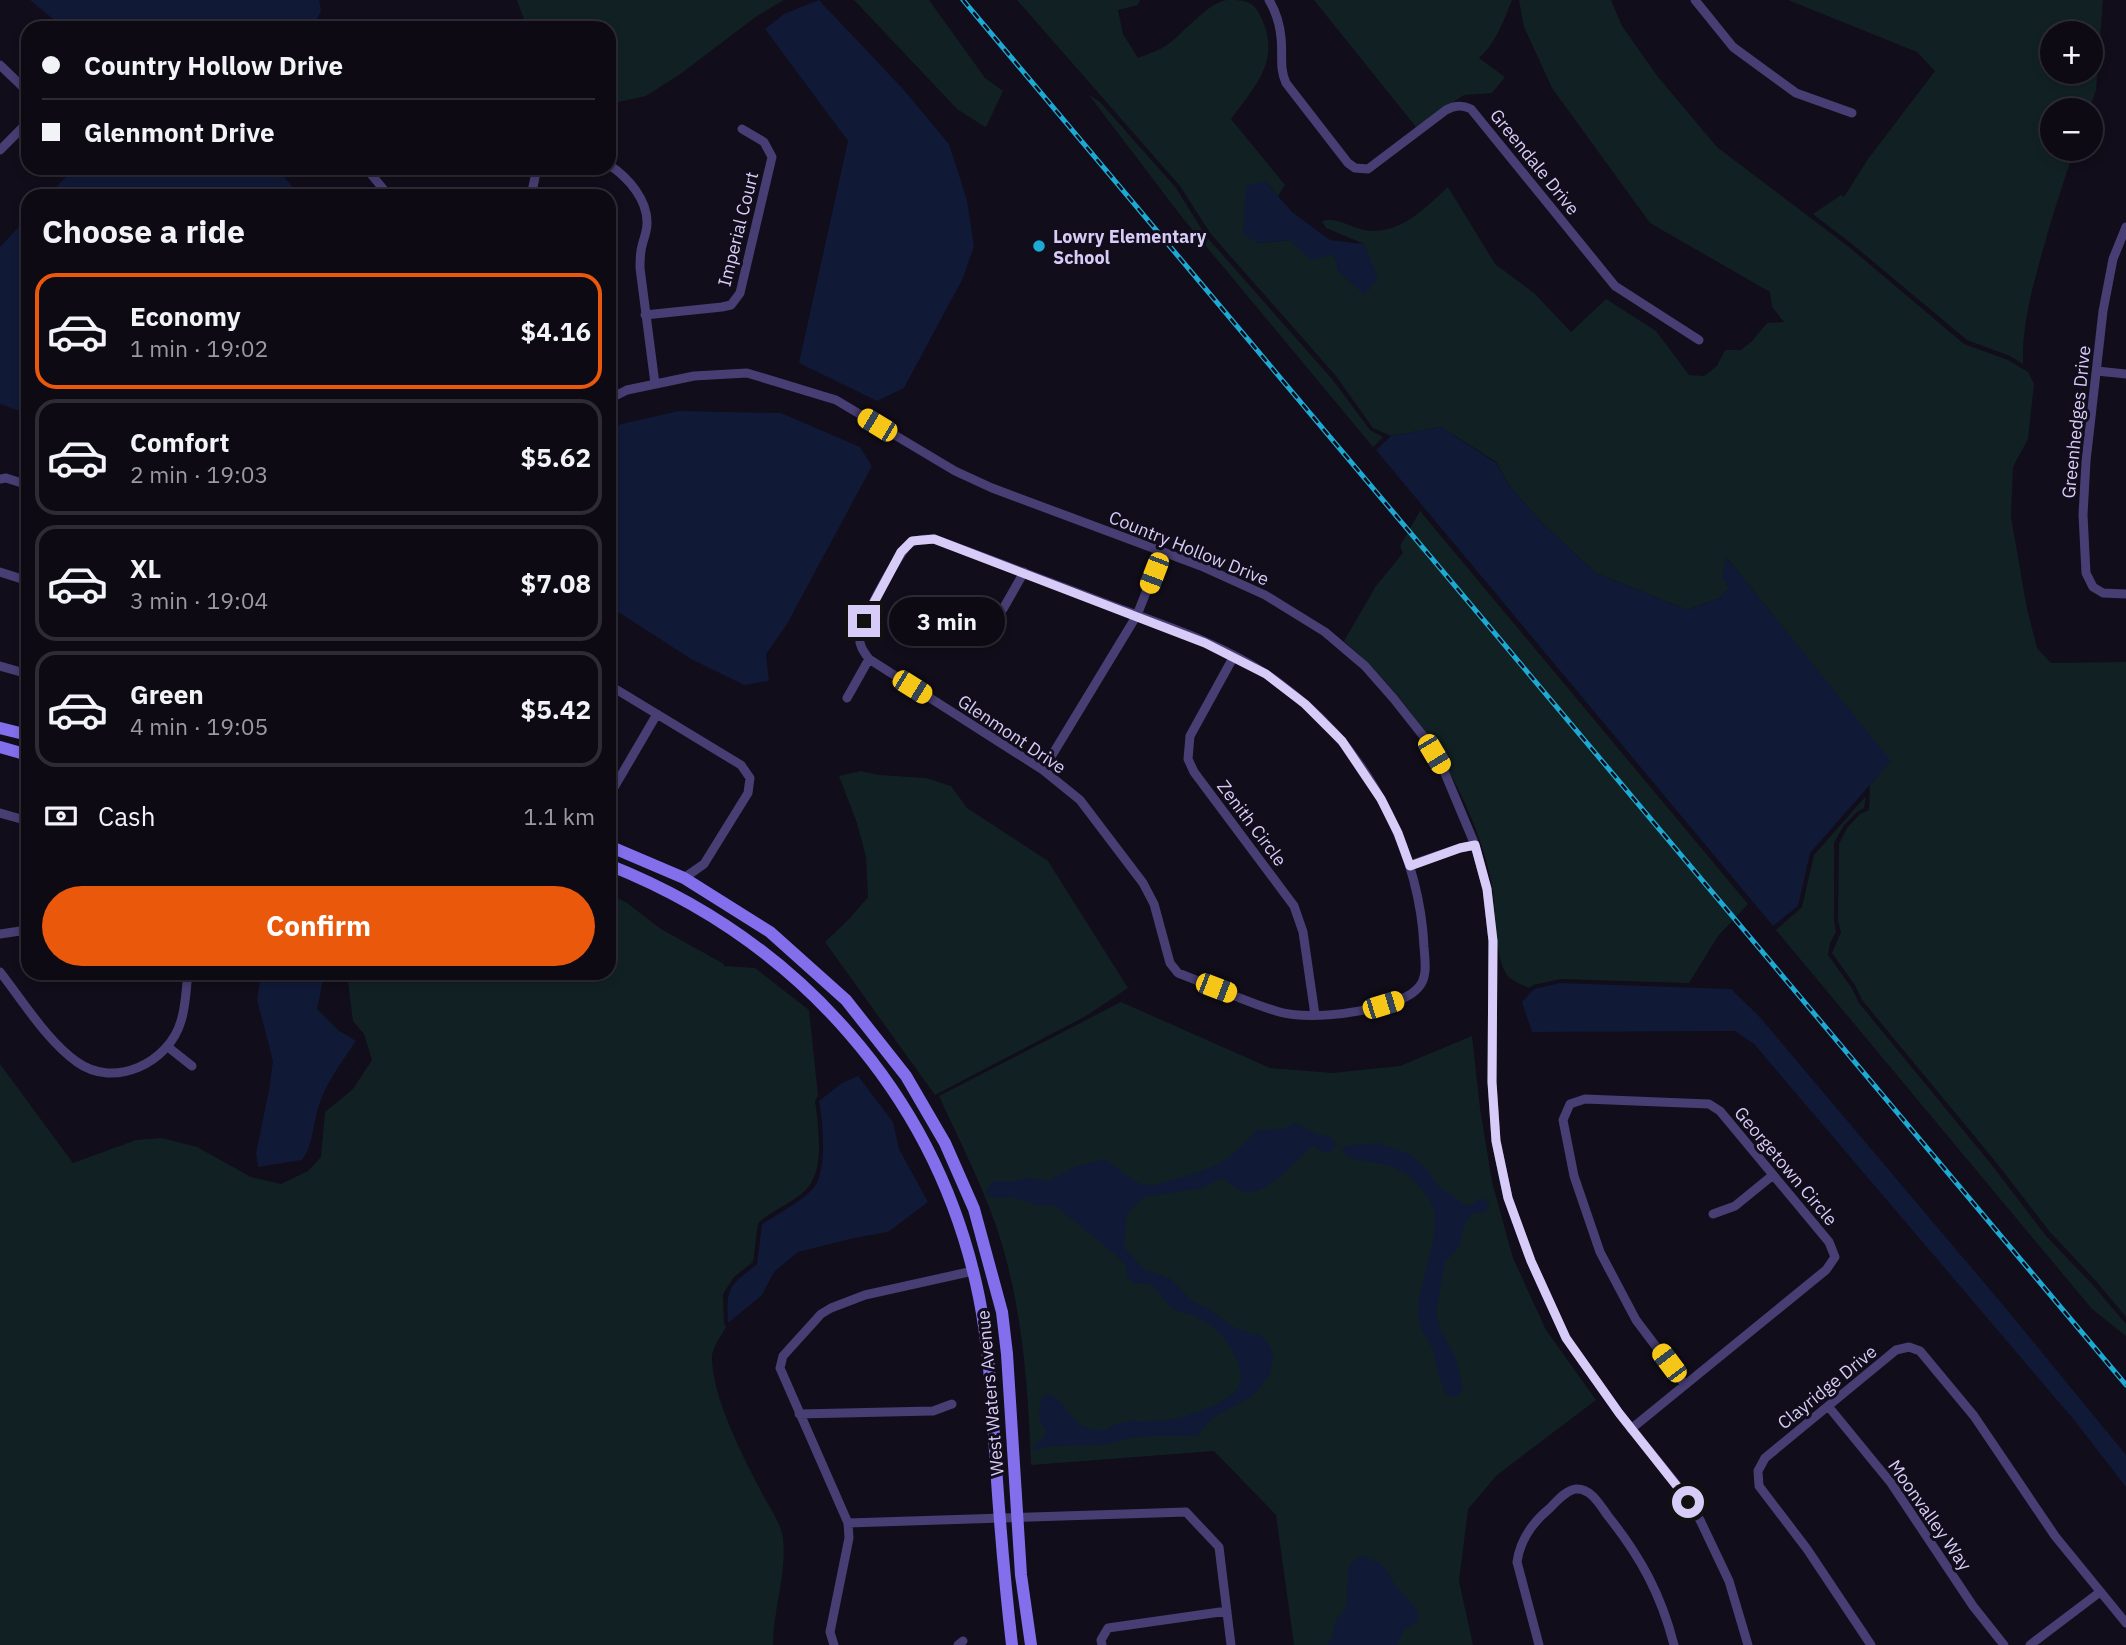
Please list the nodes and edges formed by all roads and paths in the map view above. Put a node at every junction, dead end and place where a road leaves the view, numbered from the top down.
1 (1269, 0) edge
2 (1695, 0) edge
3 (0, 65) edge
4 (21, 85) edge
5 (1852, 113) dead end
6 (21, 129) edge
7 (742, 129) dead end
8 (0, 150) edge
9 (616, 169) edge
10 (372, 175) edge
11 (383, 189) edge
12 (2126, 227) edge
13 (645, 315) junction
14 (1699, 340) dead end
15 (2097, 371) junction
16 (2126, 374) edge
17 (655, 384) junction
18 (616, 396) edge
19 (0, 479) edge
20 (21, 483) edge
21 (1162, 552) junction
22 (0, 572) edge
23 (1024, 572) junction
24 (21, 579) edge
25 (2126, 594) edge
26 (1003, 609) dead end
27 (1137, 615) junction
28 (1234, 656) junction
29 (869, 659) junction
30 (0, 666) edge
31 (21, 672) edge
32 (616, 689) edge
33 (848, 698) dead end
34 (657, 714) junction
35 (0, 727) edge
36 (21, 733) edge
37 (0, 747) edge
38 (21, 753) edge
39 (1043, 771) junction
40 (616, 784) edge
41 (0, 813) edge
42 (21, 819) edge
43 (1475, 845) junction
44 (616, 849) edge
45 (1410, 866) junction
46 (616, 868) edge
47 (684, 878) junction
48 (21, 931) edge
49 (0, 934) edge
50 (0, 972) edge
51 (187, 980) edge
52 (1315, 1015) junction
53 (168, 1047) junction
54 (191, 1066) dead end
55 (1773, 1175) junction
56 (1713, 1214) dead end
57 (973, 1271) junction
58 (1685, 1385) junction
59 (952, 1404) dead end
60 (1828, 1406) junction
61 (799, 1414) junction
62 (1631, 1429) junction
63 (1018, 1518) junction
64 (1000, 1519) junction
65 (848, 1522) junction
66 (2100, 1592) junction
67 (1227, 1611) junction
68 (2126, 1623) edge
69 (834, 1645) edge
70 (1012, 1645) edge
71 (1031, 1645) edge
72 (1102, 1645) edge
73 (1231, 1645) edge
74 (1539, 1645) edge
75 (1674, 1645) edge
76 (1748, 1645) edge
77 (1871, 1645) edge
78 (2004, 1645) edge
79 (2030, 1645) edge

1 - 14 street, Greendale Drive
2 - 5 street
3 - 4 street
6 - 8 street
7 - 13 street, Imperial Court
9 - 13 street
10 - 11 street
12 - 15 street, Greenhedges Drive
13 - 17 street
15 - 16 street
15 - 25 street, Greenhedges Drive
17 - 18 street, Country Hollow Drive
17 - 21 street, Country Hollow Drive
19 - 20 street
21 - 27 street
21 - 43 street, Country Hollow Drive
22 - 24 street
23 - 26 street
23 - 27 street, Glenmont Drive
23 - 29 street, Glenmont Drive
27 - 28 street, Glenmont Drive
27 - 39 street
28 - 45 street, Glenmont Drive
28 - 52 street, Zenith Circle
29 - 33 street
29 - 39 street, Glenmont Drive
30 - 31 street
32 - 34 street
34 - 40 street
34 - 47 street
35 - 36 street
37 - 38 street
39 - 52 street, Glenmont Drive
41 - 42 street
43 - 45 street
43 - 62 street, Country Hollow Drive
44 - 47 street, West Waters Avenue
45 - 52 street, Glenmont Drive
46 - 57 street, West Waters Avenue
47 - 63 street, West Waters Avenue
48 - 49 street
50 - 53 street
51 - 53 street
53 - 54 street
55 - 56 street
55 - 58 street, Georgetown Circle
55 - 58 street, Georgetown Circle
57 - 61 street
57 - 64 street, West Waters Avenue
58 - 62 street, Georgetown Circle
59 - 61 street
60 - 66 street, Clayridge Drive
60 - 77 street, Clayridge Drive
60 - 78 street, Moonvalley Way
61 - 65 street
62 - 76 street, Country Hollow Drive
63 - 64 street
63 - 67 street
63 - 71 street, West Waters Avenue
64 - 65 street
64 - 70 street, West Waters Avenue
65 - 69 street
66 - 68 street, Clayridge Drive
66 - 79 street
67 - 72 street
67 - 73 street
74 - 75 street

